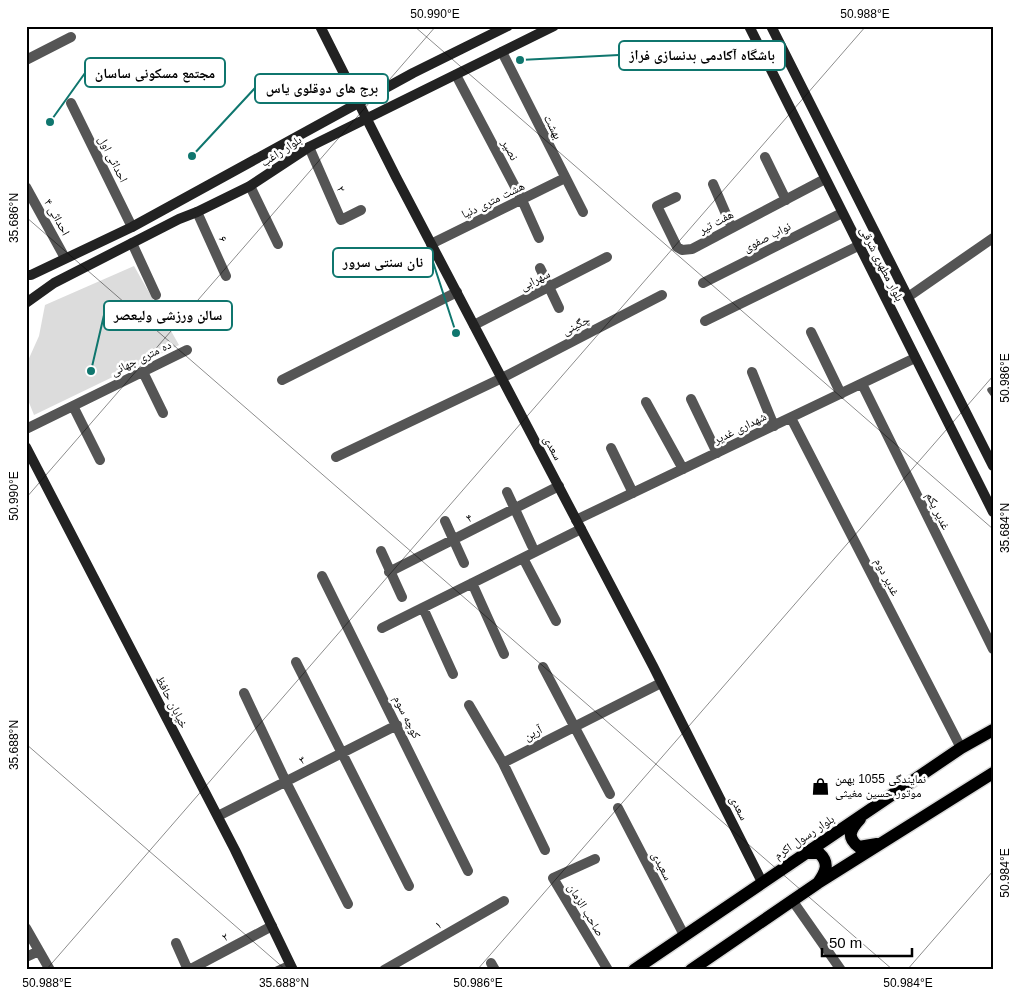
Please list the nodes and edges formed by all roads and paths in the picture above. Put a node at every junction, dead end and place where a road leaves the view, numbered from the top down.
1 (320, 26) edge
2 (508, 26) edge
3 (554, 26) edge
4 (750, 26) edge
5 (771, 26) edge
6 (71, 37) dead end
7 (502, 52) junction
8 (26, 60) edge
9 (456, 75) junction
10 (71, 103) dead end
11 (359, 104) junction
12 (366, 118) junction
13 (309, 147) junction
14 (765, 157) dead end
15 (566, 178) junction
16 (825, 179) junction
17 (712, 184) dead end
18 (250, 186) junction
19 (26, 187) edge
20 (676, 197) dead end
21 (522, 200) junction
22 (786, 200) junction
23 (361, 210) dead end
24 (197, 212) junction
25 (583, 212) dead end
26 (842, 213) junction
27 (132, 227) junction
28 (732, 228) junction
29 (539, 238) dead end
30 (993, 238) edge
31 (132, 243) junction
32 (278, 244) dead end
33 (432, 244) junction
34 (858, 246) junction
35 (607, 257) dead end
36 (65, 258) junction
37 (540, 268) dead end
38 (26, 275) edge
39 (226, 276) dead end
40 (703, 283) dead end
41 (549, 287) junction
42 (456, 292) junction
43 (156, 295) dead end
44 (662, 295) dead end
45 (908, 297) junction
46 (26, 304) edge
47 (559, 308) dead end
48 (705, 321) dead end
49 (474, 325) junction
50 (811, 332) dead end
51 (187, 350) dead end
52 (915, 358) junction
53 (143, 372) junction
54 (752, 372) dead end
55 (502, 378) junction
56 (282, 380) dead end
57 (862, 384) junction
58 (841, 394) junction
59 (690, 399) dead end
60 (646, 402) dead end
61 (73, 406) junction
62 (163, 413) dead end
63 (791, 418) junction
64 (774, 426) junction
65 (26, 429) edge
66 (26, 447) edge
67 (611, 448) dead end
68 (718, 453) junction
69 (336, 457) dead end
70 (100, 460) dead end
71 (993, 466) edge
72 (683, 469) junction
73 (559, 486) junction
74 (507, 492) dead end
75 (634, 493) junction
76 (515, 509) junction
77 (993, 512) edge
78 (445, 520) dead end
79 (579, 524) junction
80 (454, 540) junction
81 (532, 546) dead end
82 (381, 551) dead end
83 (523, 558) junction
84 (464, 563) dead end
85 (390, 572) junction
86 (322, 576) dead end
87 (472, 583) junction
88 (402, 597) dead end
89 (423, 608) junction
90 (556, 621) dead end
91 (382, 628) dead end
92 (993, 649) edge
93 (504, 654) dead end
94 (296, 662) dead end
95 (543, 667) dead end
96 (453, 674) dead end
97 (661, 683) junction
98 (244, 693) dead end
99 (469, 705) dead end
100 (397, 726) junction
101 (574, 726) junction
102 (993, 730) edge
103 (961, 748) junction
104 (343, 753) junction
105 (503, 762) junction
106 (993, 773) edge
107 (286, 782) junction
108 (610, 794) dead end
109 (618, 808) dead end
110 (869, 810) junction
111 (218, 816) junction
112 (882, 844) junction
113 (545, 850) dead end
114 (804, 854) junction
115 (595, 859) dead end
116 (468, 871) dead end
117 (762, 882) junction
118 (818, 883) junction
119 (409, 886) dead end
120 (792, 900) junction
121 (504, 901) dead end
122 (348, 904) dead end
123 (272, 926) junction
124 (26, 928) edge
125 (684, 935) junction
126 (176, 943) dead end
127 (39, 950) junction
128 (26, 957) edge
129 (291, 966) edge
130 (50, 970) edge
131 (189, 970) edge
132 (275, 970) edge
133 (384, 970) edge
134 (608, 970) edge
135 (634, 970) edge
136 (691, 970) edge
137 (841, 970) edge

1 - 11 street, سعدی
2 - 11 street, بلوار راغب
3 - 7 street, بلوار راغب
4 - 16 street, بلوار مطهری شرقی
5 - 45 street, بلوار مطهری شرقی
6 - 8 street
7 - 9 street, بلوار راغب
7 - 15 street, بهشت
9 - 12 street, بلوار راغب
9 - 21 street, نصیر
10 - 27 street, احداثی اول
11 - 12 street, سعدی
11 - 27 street, بلوار راغب
12 - 13 street, بلوار راغب
12 - 33 street, سعدی
13 - 18 street, بلوار راغب
13 - 23 street, ۲
14 - 22 street
15 - 21 street, هشت متری دنیا
15 - 25 street, بهشت
16 - 22 street, هفت تیر
16 - 26 street, بلوار مطهری شرقی
17 - 28 street
18 - 24 street, بلوار راغب
18 - 32 street
19 - 36 street, احداثی ۴
20 - 28 street, هفت تیر
21 - 29 street, نصیر
21 - 33 street, هشت متری دنیا
22 - 28 street, هفت تیر
24 - 31 street, بلوار راغب
24 - 39 street, ۶
26 - 34 street, بلوار مطهری شرقی
26 - 40 street, نواب صفوی
27 - 36 street, بلوار راغب
30 - 45 street
31 - 43 street
31 - 46 street, بلوار راغب
33 - 42 street, سعدی
34 - 48 street
34 - 52 street, بلوار مطهری شرقی
35 - 41 street, سهرابی
36 - 38 street, بلوار راغب
37 - 41 street
41 - 47 street
41 - 49 street, سهرابی
42 - 49 street, سعدی
42 - 56 street
44 - 55 street, چگینی
45 - 71 street, بلوار مطهری شرقی
49 - 55 street, سعدی
50 - 58 street
51 - 53 street, ده متری جهانی
52 - 57 street, شهداری غدیر
52 - 77 street, بلوار مطهری شرقی
53 - 61 street, ده متری جهانی
53 - 62 street
54 - 64 street
55 - 69 street, چگینی
55 - 73 street, سعدی
57 - 58 street, شهداری غدیر
57 - 92 street, غدیر یکم
58 - 63 street, شهداری غدیر
59 - 68 street
60 - 72 street
61 - 65 street, ده متری جهانی
61 - 70 street
63 - 64 street, شهداری غدیر
63 - 103 street, غدیر دوم
64 - 68 street, شهداری غدیر
66 - 111 street, خیابان حافظ
67 - 75 street
68 - 72 street, شهداری غدیر
72 - 75 street, شهداری غدیر
73 - 76 street, ۴
73 - 79 street, سعدی
74 - 76 street
75 - 79 street, شهداری غدیر
76 - 80 street, ۴
76 - 81 street
78 - 80 street
79 - 83 street, شهداری غدیر
79 - 97 street, سعدی
80 - 84 street
80 - 85 street, ۴
82 - 85 street
83 - 87 street, شهداری غدیر
83 - 90 street
85 - 88 street
86 - 100 street, کوچه سوم
87 - 89 street, شهداری غدیر
87 - 93 street
89 - 91 street, شهداری غدیر
89 - 96 street
94 - 104 street
95 - 101 street
97 - 101 street, آرین
97 - 117 street, سعدی
98 - 107 street
99 - 105 street
100 - 104 street, ۳
100 - 116 street, کوچه سوم
101 - 105 street, آرین
101 - 108 street
102 - 103 main road, بلوار رسول اکرم
103 - 110 main road, بلوار رسول اکرم
104 - 107 street, ۳
104 - 119 street
105 - 113 street
106 - 112 main road
107 - 111 street, ۳
107 - 122 street
109 - 125 street, سعیدی
110 - 112 main road
110 - 114 main road, بلوار رسول اکرم
111 - 123 street, خیابان حافظ
112 - 118 main road
114 - 117 main road, بلوار رسول اکرم
114 - 118 main road
115 - 134 street, صاحب الزمان
117 - 125 main road, بلوار رسول اکرم
118 - 120 main road
120 - 136 main road
120 - 137 street
121 - 133 street, ۱
123 - 129 street, خیابان حافظ
123 - 131 street, ۲
124 - 127 street
125 - 135 main road, بلوار رسول اکرم
126 - 131 street
127 - 128 street
127 - 130 street
129 - 132 lane

